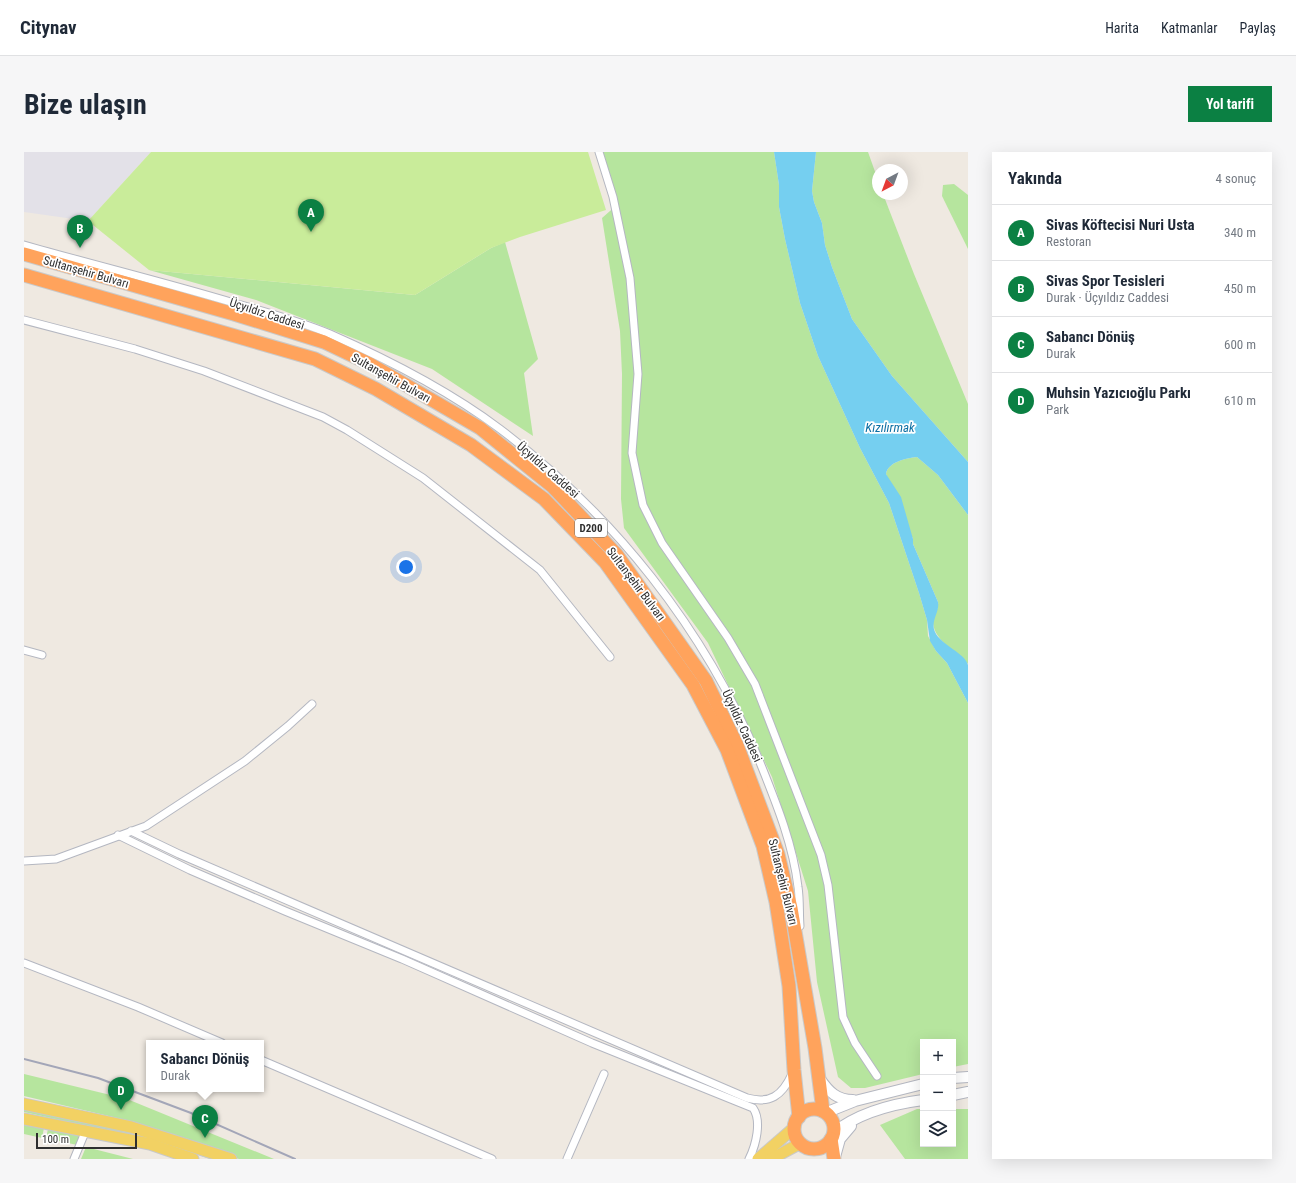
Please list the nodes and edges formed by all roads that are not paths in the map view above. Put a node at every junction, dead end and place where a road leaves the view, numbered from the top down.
1 (599, 152) edge
2 (24, 245) edge
3 (24, 254) edge
4 (24, 275) edge
5 (24, 320) edge
6 (24, 650) edge
7 (42, 655) dead end
8 (610, 657) dead end
9 (312, 704) dead end
10 (131, 831) junction
11 (118, 835) junction
12 (24, 861) edge
13 (24, 963) edge
14 (802, 969) junction
15 (215, 1040) edge
16 (264, 1061) edge
17 (794, 1070) junction
18 (604, 1074) dead end
19 (877, 1076) dead end
20 (968, 1077) edge
21 (956, 1078) edge
22 (820, 1079) junction
23 (920, 1085) edge
24 (968, 1092) edge
25 (731, 1094) junction
26 (956, 1094) edge
27 (855, 1100) junction
28 (920, 1100) edge
29 (24, 1104) edge
30 (824, 1112) junction
31 (860, 1117) junction
32 (24, 1119) edge
33 (797, 1122) junction
34 (86, 1130) junction
35 (832, 1136) junction
36 (803, 1144) junction
37 (74, 1159) edge
38 (193, 1159) edge
39 (231, 1159) edge
40 (492, 1159) edge
41 (567, 1159) edge
42 (749, 1159) edge
43 (758, 1159) edge
44 (770, 1159) edge
45 (806, 1159) edge
46 (834, 1159) edge

1 - 19 street
2 - 14 street, Üçyıldız Caddesi
3 - 14 highway, Sultanşehir Bulvarı / D200
4 - 17 highway, Sultanşehir Bulvarı / D200
5 - 8 street
6 - 7 street
9 - 10 street
10 - 11 street
10 - 25 street
11 - 12 street
11 - 25 street
13 - 15 street
14 - 22 highway, Sultanşehir Bulvarı / D200
16 - 40 street
17 - 25 street
17 - 33 highway, Sultanşehir Bulvarı / D200
18 - 41 street
20 - 21 street
22 - 27 street
22 - 30 highway, Sultanşehir Bulvarı / D200
23 - 27 street
24 - 26 street
25 - 42 street
27 - 30 street
28 - 31 street
29 - 39 main road
30 - 33 highway
30 - 35 highway, Sultanşehir Bulvarı
31 - 35 street
31 - 46 street
32 - 34 main road
33 - 36 highway, Sultanşehir Bulvarı
33 - 43 main road
34 - 37 street
34 - 38 main road
35 - 36 highway
35 - 46 highway, Sultanşehir Bulvarı
36 - 44 main road
36 - 45 highway, Sultanşehir Bulvarı

